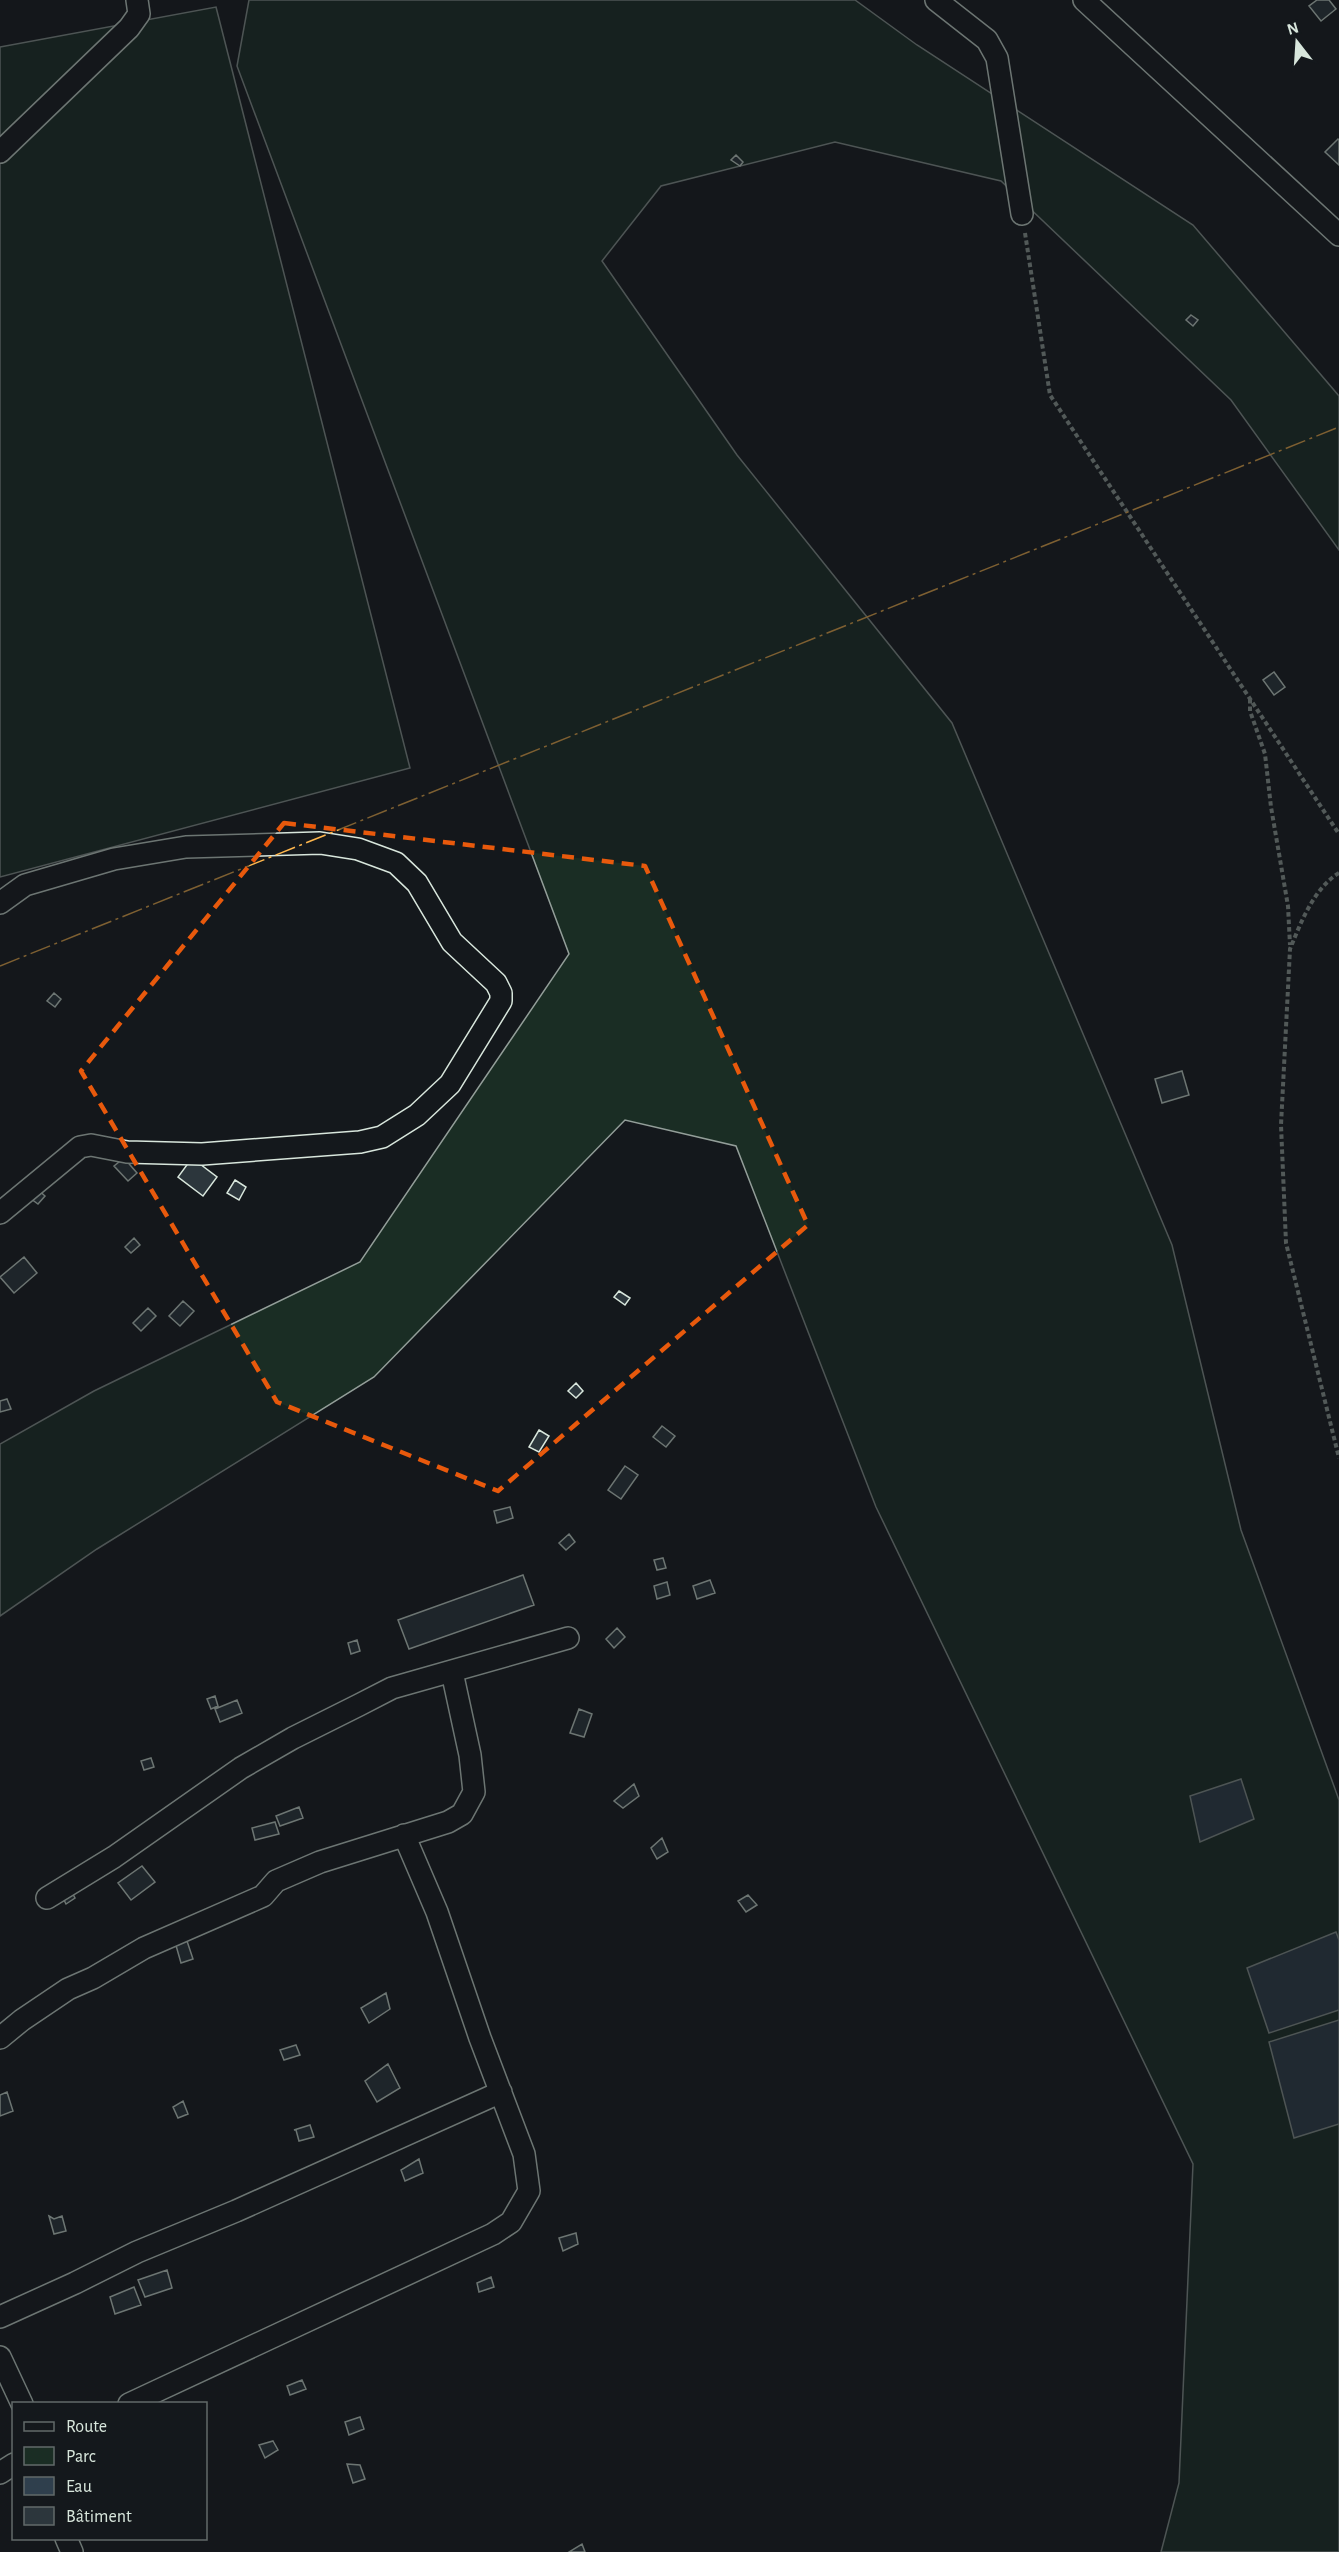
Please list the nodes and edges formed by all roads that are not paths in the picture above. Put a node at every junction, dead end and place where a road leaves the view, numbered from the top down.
1 (137, 0) edge
2 (936, 0) edge
3 (1084, 0) edge
4 (0, 152) edge
5 (1022, 214) road end
6 (1339, 235) edge
7 (0, 903) edge
8 (0, 1213) edge
9 (568, 1638) dead end
10 (452, 1672) junction
11 (404, 1835) junction
12 (48, 1898) dead end
13 (0, 2038) edge
14 (501, 2092) junction
15 (0, 2317) edge
16 (0, 2357) edge
17 (22, 2402) edge
18 (131, 2402) edge

1 - 4 street
2 - 5 street
3 - 6 street
7 - 8 street
9 - 10 street
10 - 11 street
10 - 12 street
11 - 13 street
11 - 14 street
14 - 15 street
14 - 18 street
16 - 17 street

